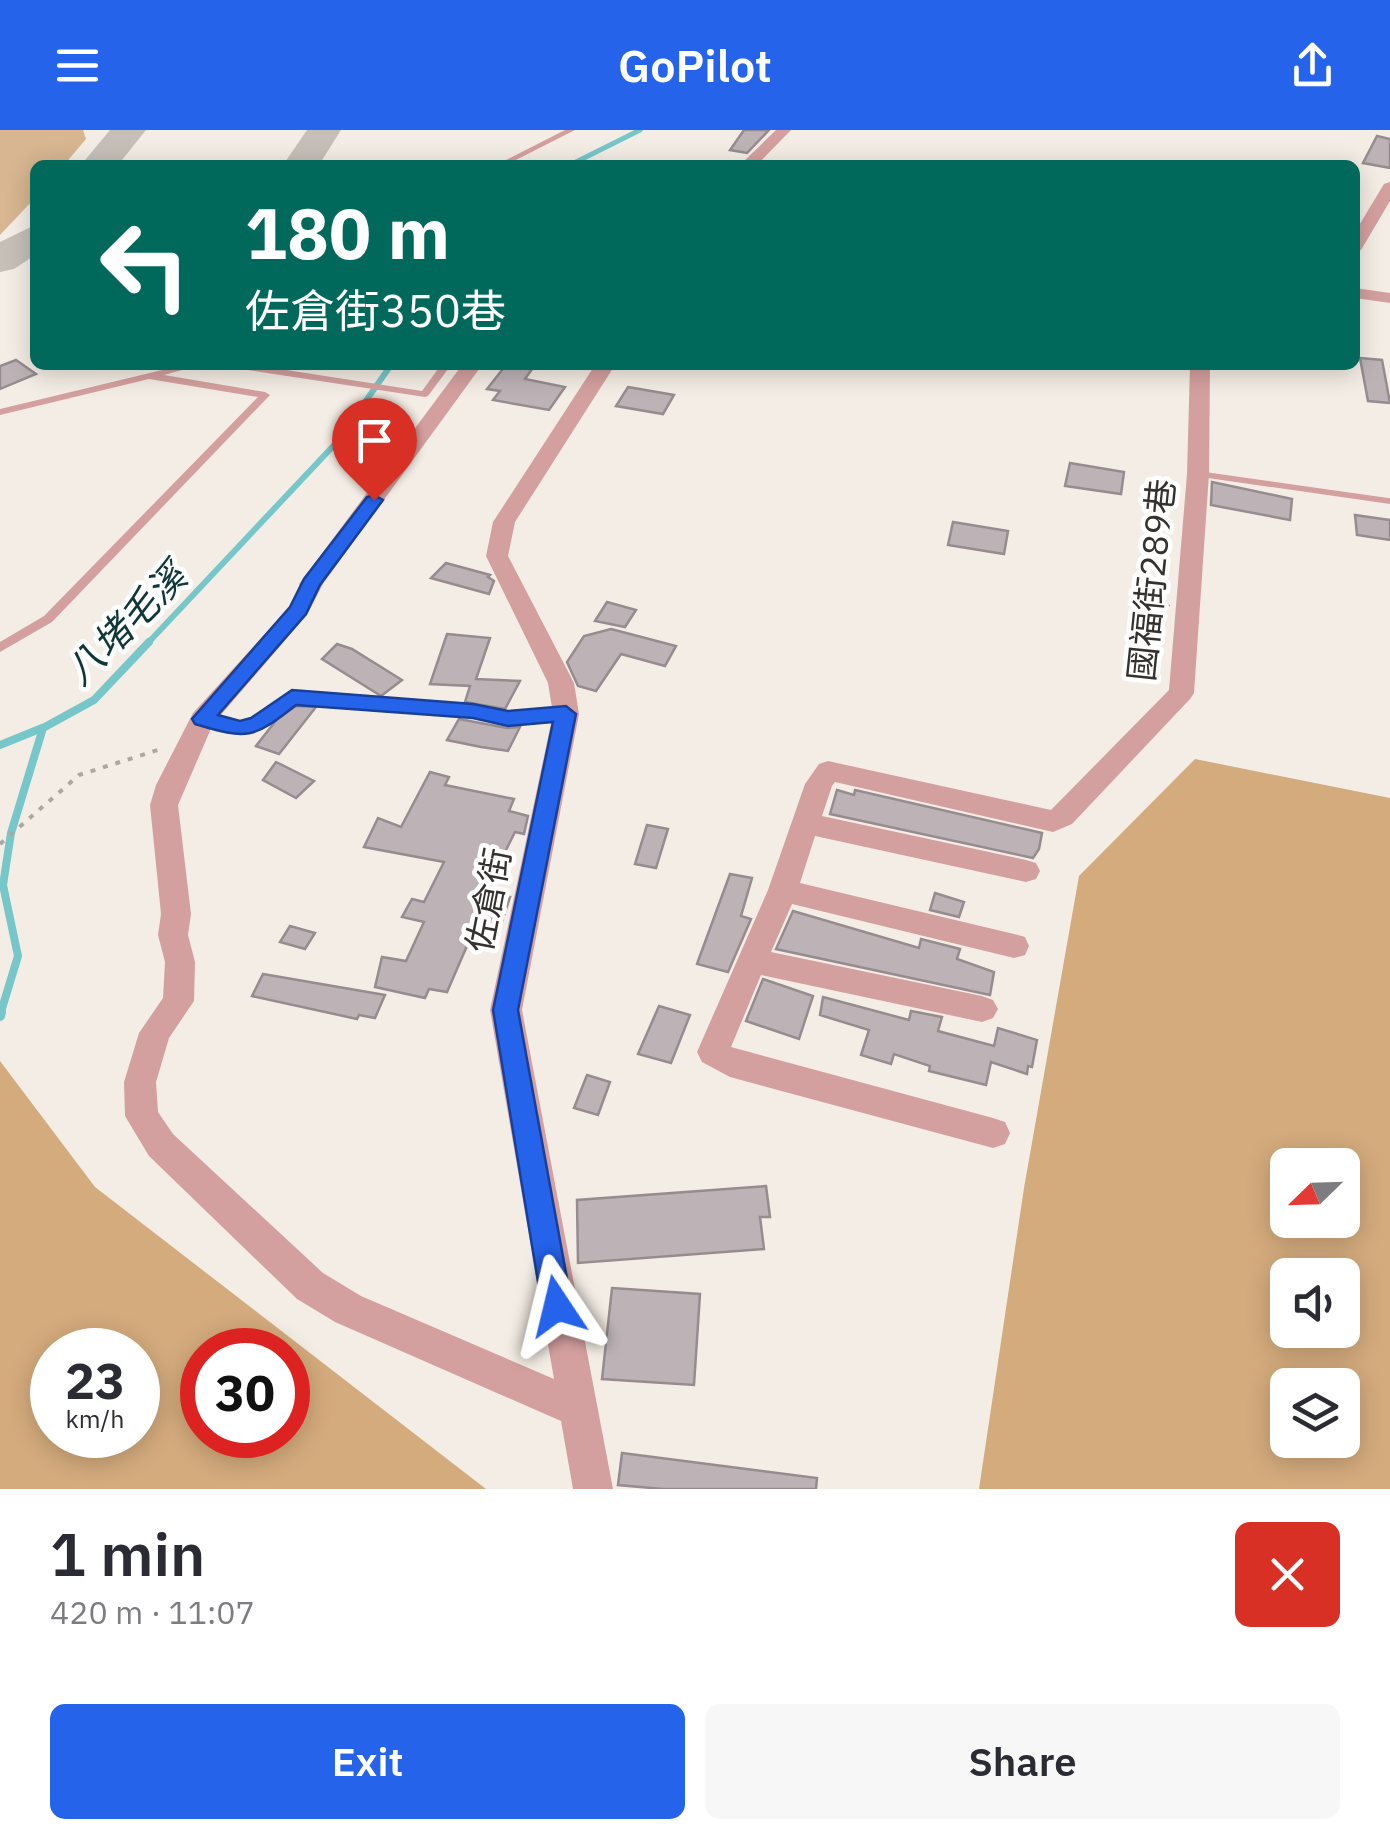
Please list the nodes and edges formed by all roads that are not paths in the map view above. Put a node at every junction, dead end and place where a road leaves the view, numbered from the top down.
1 (571, 130) edge
2 (784, 130) edge
3 (510, 160) edge
4 (753, 160) edge
5 (1390, 186) edge
6 (1360, 237) edge
7 (1360, 294) edge
8 (1390, 298) edge
9 (174, 370) edge
10 (265, 370) edge
11 (442, 370) edge
12 (468, 370) edge
13 (602, 370) edge
14 (1200, 370) edge
15 (149, 376) junction
16 (0, 412) edge
17 (1198, 474) junction
18 (1388, 501) edge
19 (0, 648) edge
20 (566, 714) junction
21 (196, 729) junction
22 (808, 824) junction
23 (1026, 872) dead end
24 (783, 890) junction
25 (1014, 946) dead end
26 (754, 961) junction
27 (982, 1009) dead end
28 (993, 1134) dead end
29 (581, 1410) junction
30 (593, 1489) edge

1 - 3 lane
2 - 4 street
5 - 6 street
7 - 8 street
9 - 15 lane
10 - 11 lane
12 - 21 street
13 - 20 street, 佐倉街
14 - 17 street, 國福街289巷
15 - 16 lane
15 - 19 lane
17 - 18 lane
17 - 22 street, 國福街289巷
20 - 21 lane
20 - 29 street, 佐倉街
21 - 29 street
22 - 23 street
22 - 24 street
24 - 25 street
24 - 26 street
26 - 27 street
26 - 28 street
29 - 30 street, 佐倉街

